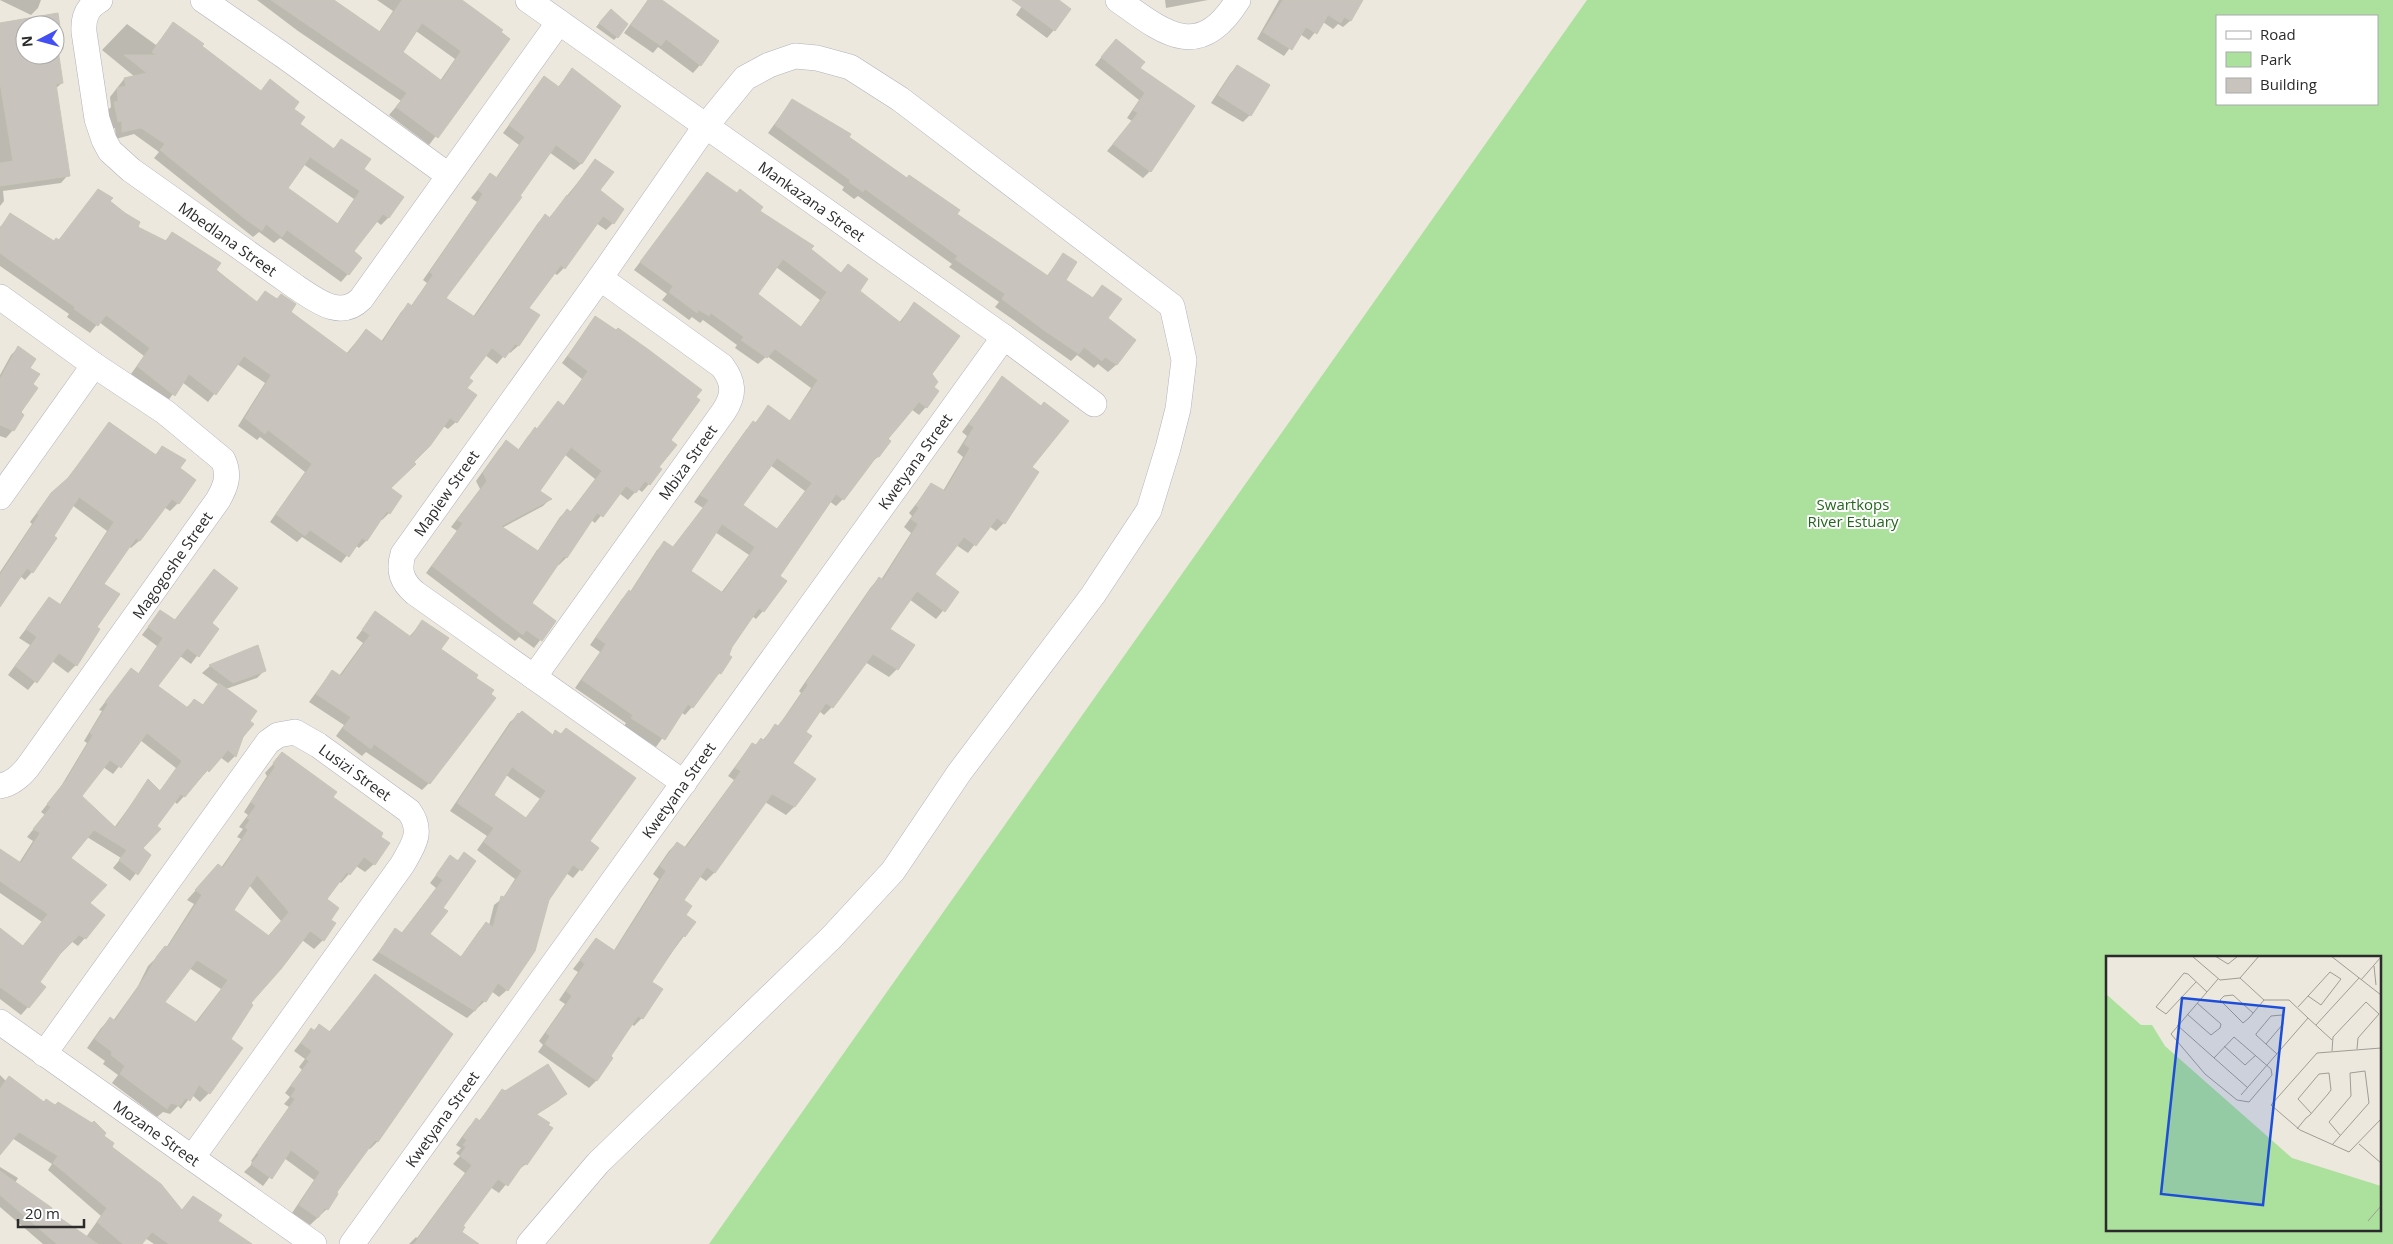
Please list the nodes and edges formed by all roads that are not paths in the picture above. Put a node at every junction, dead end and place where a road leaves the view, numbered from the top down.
1 (100, 0) edge
2 (203, 0) edge
3 (528, 0) edge
4 (1118, 0) edge
5 (1238, 0) edge
6 (559, 22) junction
7 (705, 127) junction
8 (448, 175) junction
9 (600, 278) junction
10 (0, 297) edge
11 (1004, 337) junction
12 (94, 366) junction
13 (1094, 404) dead end
14 (0, 496) edge
15 (534, 676) junction
16 (684, 783) junction
17 (0, 786) edge
18 (0, 1022) edge
19 (44, 1054) junction
20 (192, 1158) junction
21 (314, 1244) edge
22 (352, 1244) edge
23 (529, 1244) edge

1 - 8 street, Mbedlana Street
2 - 8 street
3 - 6 street, Mankazana Street
4 - 5 street
6 - 7 street, Mankazana Street
6 - 8 street, Mbedlana Street
7 - 9 street, Mapiew Street
7 - 11 street, Mankazana Street
7 - 23 street, Mapiew Street
9 - 15 street, Mbiza Street
9 - 15 street, Mapiew Street
10 - 12 street, Magogoshe Street
11 - 13 street, Mankazana Street
11 - 16 street, Kwetyana Street
12 - 14 street
12 - 17 street, Magogoshe Street
15 - 16 street, Mapiew Street
16 - 22 street, Kwetyana Street
18 - 19 street, Mozane Street
19 - 20 street, Mozane Street
19 - 20 street, Lusizi Street
20 - 21 street, Mozane Street

